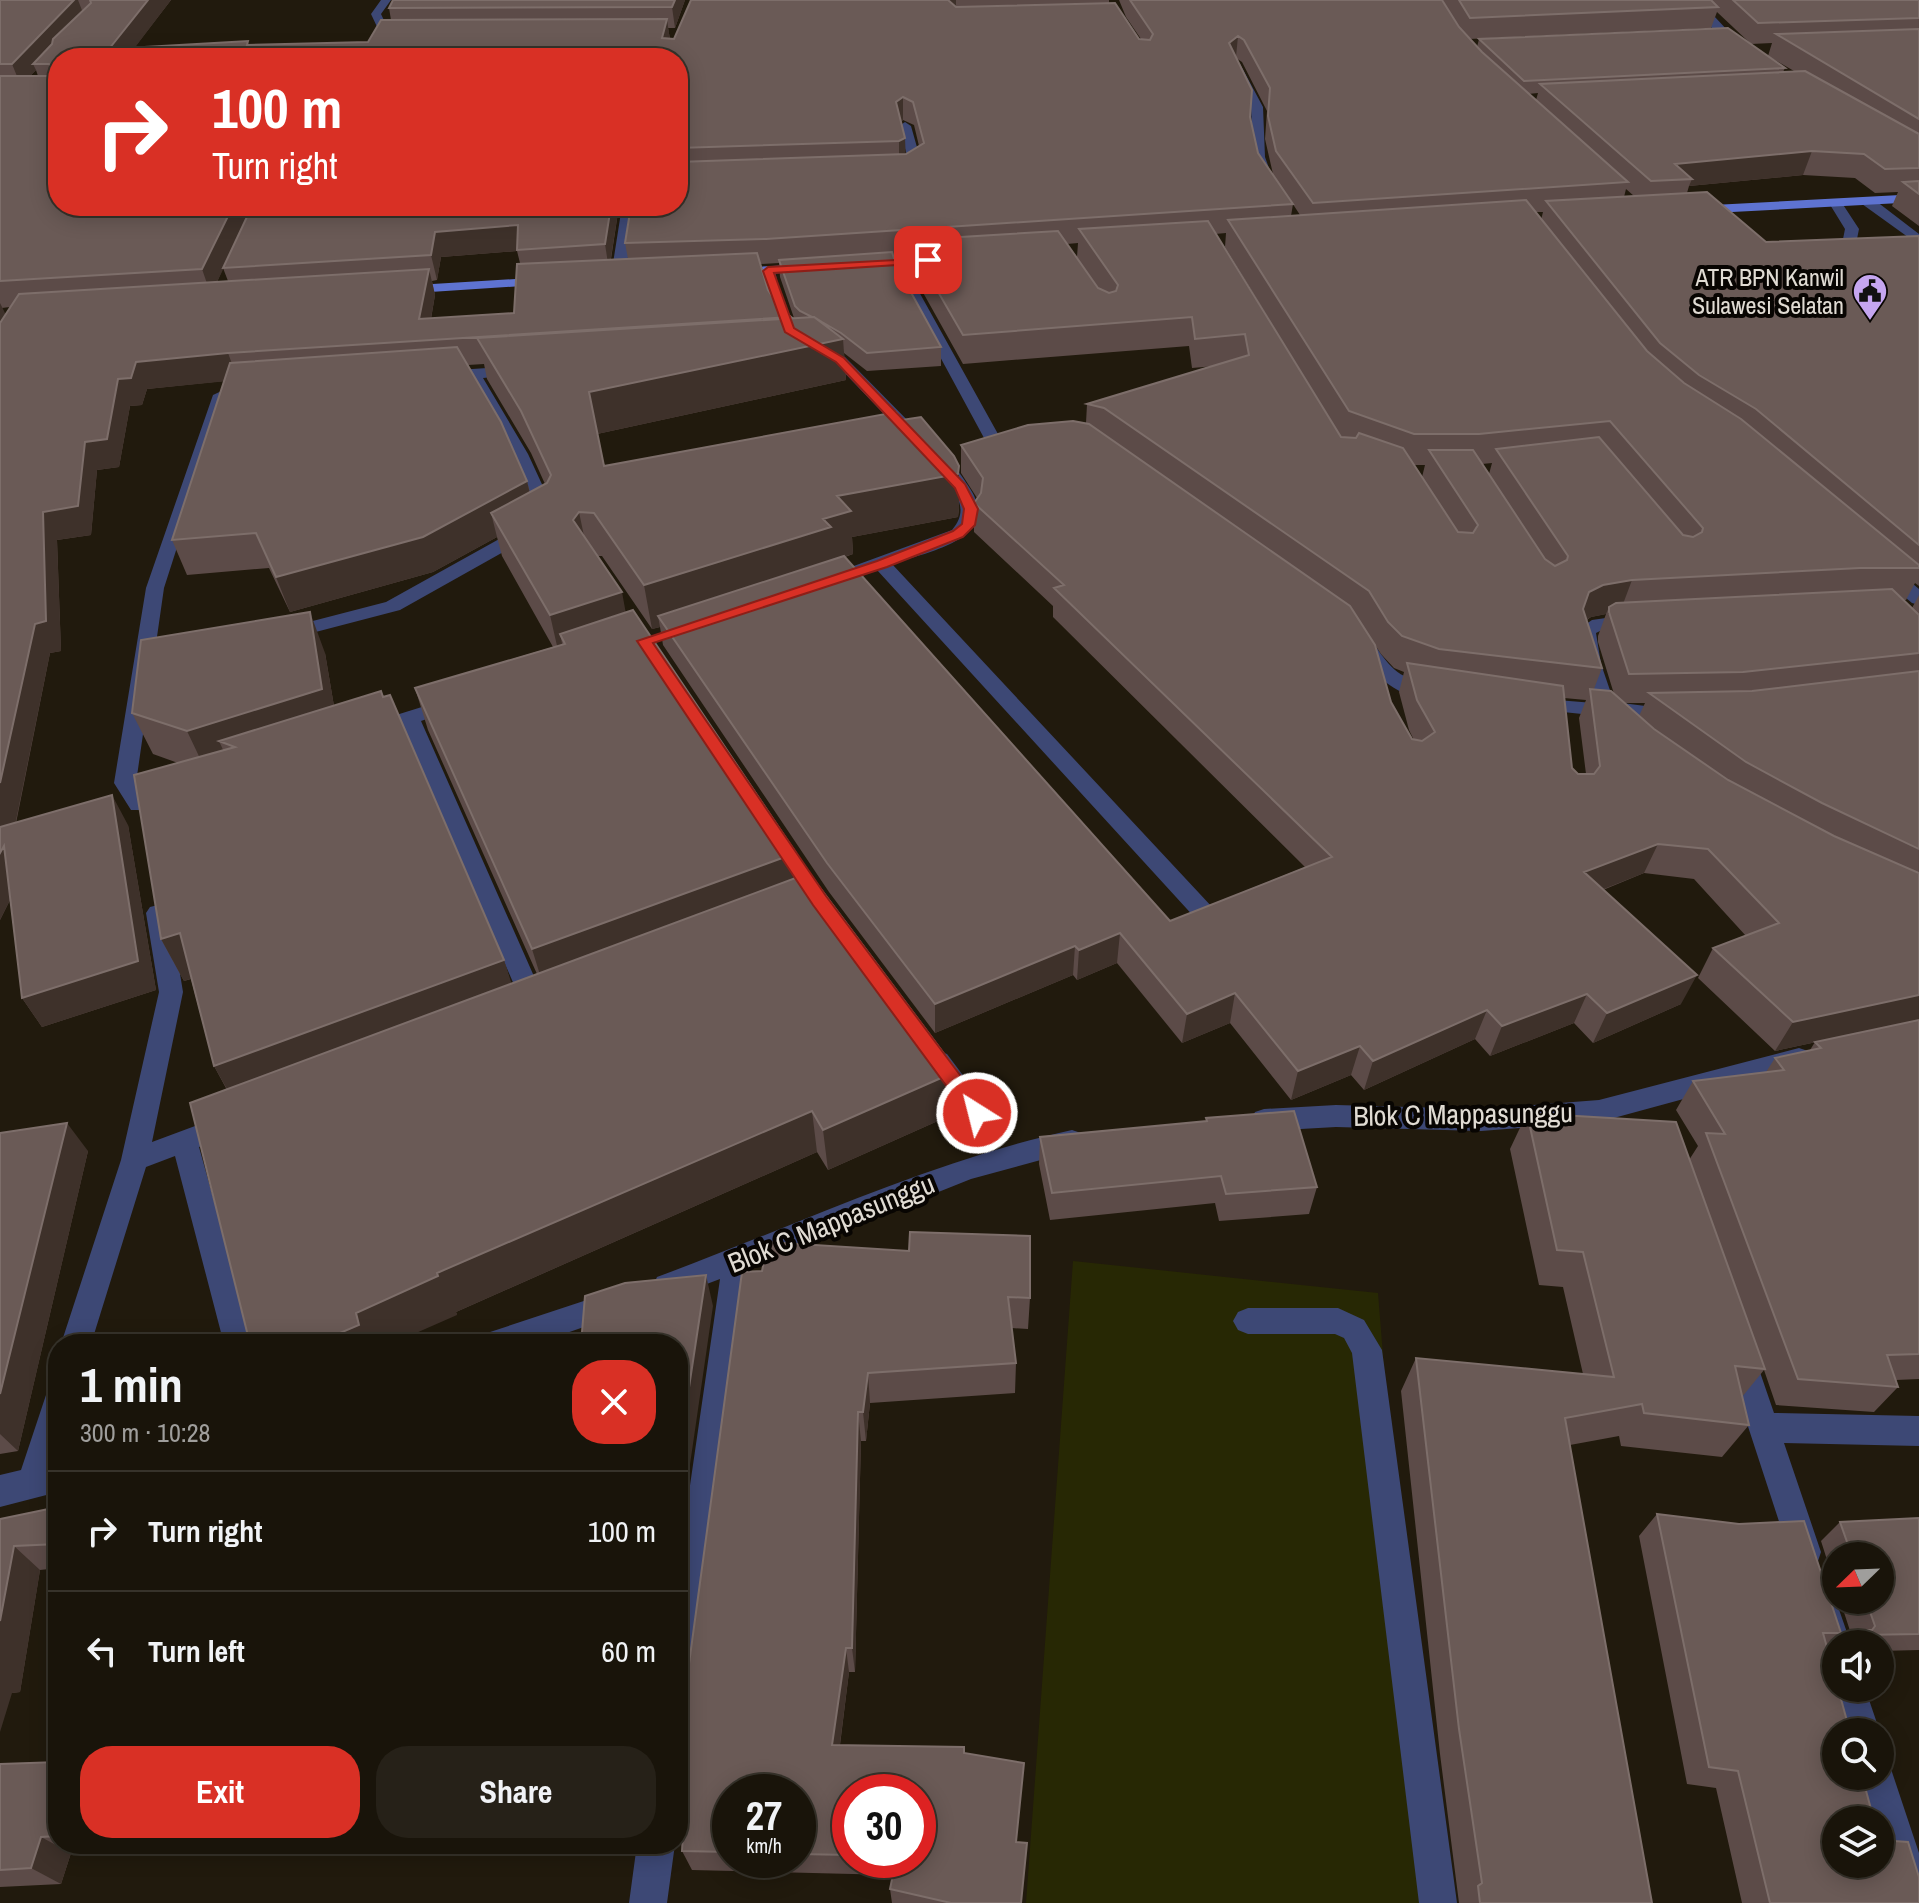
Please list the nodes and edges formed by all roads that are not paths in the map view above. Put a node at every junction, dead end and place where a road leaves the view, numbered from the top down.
1 (386, 0) edge
2 (1694, 0) edge
3 (1710, 34) edge
4 (1725, 34) junction
5 (380, 35) junction
6 (396, 35) edge
7 (373, 48) edge
8 (1757, 52) edge
9 (1234, 63) edge
10 (905, 126) edge
11 (892, 173) edge
12 (1272, 188) edge
13 (1919, 198) edge
14 (1867, 201) junction
15 (1835, 203) junction
16 (1685, 210) edge
17 (629, 216) edge
18 (1919, 241) edge
19 (960, 258) edge
20 (1839, 259) edge
21 (901, 262) junction
22 (768, 271) junction
23 (723, 272) edge
24 (626, 276) joint
25 (603, 277) edge
26 (556, 280) edge
27 (387, 291) edge
28 (822, 349) junction
29 (790, 351) edge
30 (537, 369) edge
31 (473, 374) junction
32 (426, 377) edge
33 (254, 388) edge
34 (1029, 444) edge
35 (1876, 563) edge
36 (882, 564) junction
37 (808, 588) edge
38 (1919, 599) edge
39 (1895, 609) edge
40 (1919, 609) edge
41 (1651, 619) edge
42 (1353, 629) edge
43 (260, 640) edge
44 (1381, 673) junction
45 (1444, 693) edge
46 (468, 698) edge
47 (1388, 702) edge
48 (1519, 703) edge
49 (1607, 712) junction
50 (1695, 713) edge
51 (409, 717) junction
52 (349, 737) edge
53 (1633, 737) edge
54 (145, 809) edge
55 (155, 899) edge
56 (1205, 914) edge
57 (566, 997) edge
58 (536, 1008) junction
59 (507, 1019) edge
60 (921, 1038) edge
61 (1822, 1052) edge
62 (1650, 1098) junction
63 (977, 1113) dead end
64 (258, 1114) edge
65 (1233, 1122) edge
66 (1660, 1128) edge
67 (1098, 1136) edge
68 (184, 1141) junction
69 (135, 1160) junction
70 (737, 1263) junction
71 (1248, 1321) dead end
72 (1729, 1323) edge
73 (79, 1334) edge
74 (236, 1334) edge
75 (525, 1334) edge
76 (1766, 1428) junction
77 (1919, 1431) edge
78 (45, 1480) edge
79 (0, 1491) edge
80 (688, 1615) edge
81 (1830, 1630) edge
82 (1880, 1790) edge
83 (655, 1854) edge
84 (648, 1903) edge
85 (1438, 1903) edge
86 (1916, 1903) edge

1 - 5 street
2 - 4 street
3 - 4 street
4 - 8 street
5 - 6 street
5 - 7 street
9 - 12 street
10 - 11 street
13 - 14 main road
14 - 15 main road
14 - 18 street
15 - 16 main road
15 - 20 street
17 - 24 street
19 - 21 main road
21 - 22 main road
21 - 34 street
22 - 23 main road
22 - 28 street
24 - 25 main road
26 - 27 main road
28 - 29 street
28 - 36 street
30 - 31 street
31 - 32 street
31 - 43 street
33 - 54 street
35 - 38 street
36 - 37 street
36 - 56 street
39 - 40 street
41 - 49 street
42 - 44 street
44 - 45 street
44 - 47 street
46 - 51 street
48 - 49 street
49 - 50 street
49 - 53 street
51 - 52 street
51 - 58 street
55 - 69 street
57 - 58 street
58 - 59 street
60 - 63 street
61 - 62 street, Blok C Mappasunggu
62 - 65 street, Blok C Mappasunggu
62 - 66 street
64 - 68 street
67 - 70 street, Blok C Mappasunggu
68 - 69 street
68 - 74 street
69 - 73 street
70 - 75 street, Blok C Mappasunggu
70 - 80 street
71 - 85 street
72 - 76 street
76 - 77 street
76 - 81 street
78 - 79 street
82 - 86 street
83 - 84 street

